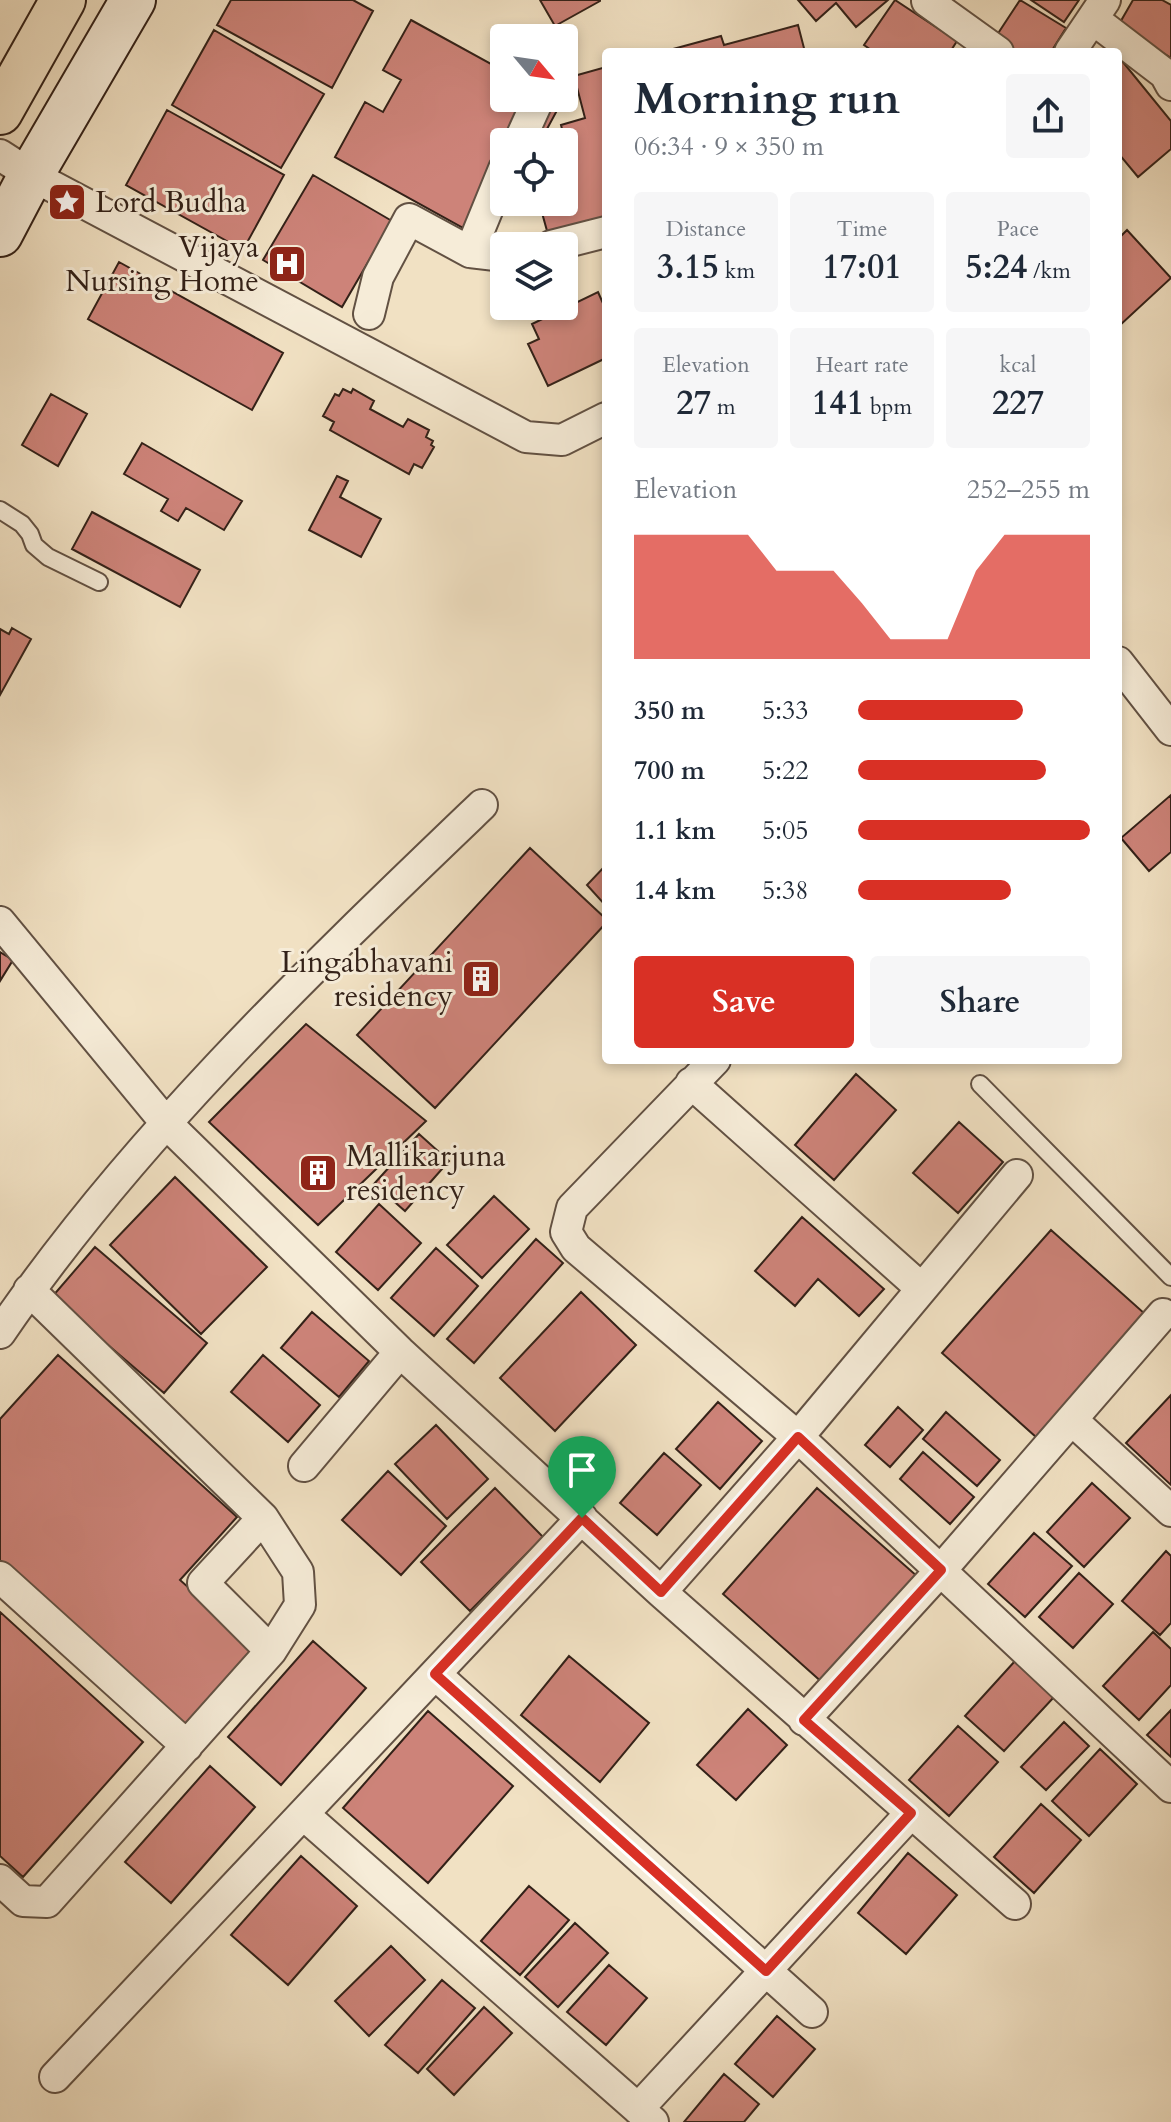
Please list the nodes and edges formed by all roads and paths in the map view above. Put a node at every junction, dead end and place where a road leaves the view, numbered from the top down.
1 (63, 0) edge
2 (133, 0) edge
3 (927, 1) edge
4 (1099, 9) edge
5 (992, 48) edge
6 (1073, 48) edge
7 (1171, 85) edge
8 (0, 112) edge
9 (15, 165) edge
10 (490, 203) edge
11 (602, 233) edge
12 (0, 234) edge
13 (578, 239) edge
14 (470, 252) junction
15 (490, 254) edge
16 (361, 329) junction
17 (602, 420) edge
18 (0, 510) edge
19 (99, 582) dead end
20 (1122, 667) edge
21 (1171, 730) edge
22 (482, 805) dead end
23 (0, 922) edge
24 (711, 1064) edge
25 (691, 1083) junction
26 (980, 1084) dead end
27 (157, 1113) junction
28 (1017, 1175) dead end
29 (1171, 1277) edge
30 (921, 1288) junction
31 (29, 1290) junction
32 (1167, 1309) edge
33 (0, 1333) edge
34 (400, 1352) junction
35 (1072, 1420) junction
36 (798, 1437) junction
37 (304, 1466) dead end
38 (1171, 1511) edge
39 (263, 1518) junction
40 (582, 1518) junction
41 (941, 1570) junction
42 (0, 1577) edge
43 (661, 1592) junction
44 (271, 1651) junction
45 (435, 1674) junction
46 (804, 1720) junction
47 (187, 1746) junction
48 (1171, 1787) edge
49 (911, 1813) junction
50 (303, 1814) junction
51 (0, 1880) edge
52 (1015, 1904) dead end
53 (766, 1971) junction
54 (812, 2012) dead end
55 (55, 2077) dead end
56 (646, 2116) edge

1 - 8 highway
2 - 9 street
3 - 5 street
4 - 6 street
4 - 7 street
9 - 12 street
9 - 16 street
10 - 14 street
11 - 13 street
14 - 15 street
14 - 16 street
16 - 17 street
18 - 19 lane
20 - 21 street
22 - 27 street
23 - 27 street
24 - 25 street
25 - 30 street
25 - 36 street
26 - 29 lane
27 - 31 street
27 - 34 street
28 - 30 street
30 - 36 street
31 - 33 street
31 - 39 street
32 - 35 street
34 - 37 street
34 - 40 street
35 - 38 street
35 - 41 street
36 - 41 street
36 - 43 street
39 - 44 street
39 - 44 street
40 - 43 street
40 - 45 street
41 - 46 street
41 - 48 street
42 - 47 street
43 - 46 street
44 - 47 street
45 - 50 street
45 - 53 street
46 - 49 street
47 - 51 street
49 - 52 street
49 - 53 street
50 - 55 street
50 - 56 street
53 - 54 street
53 - 56 street

